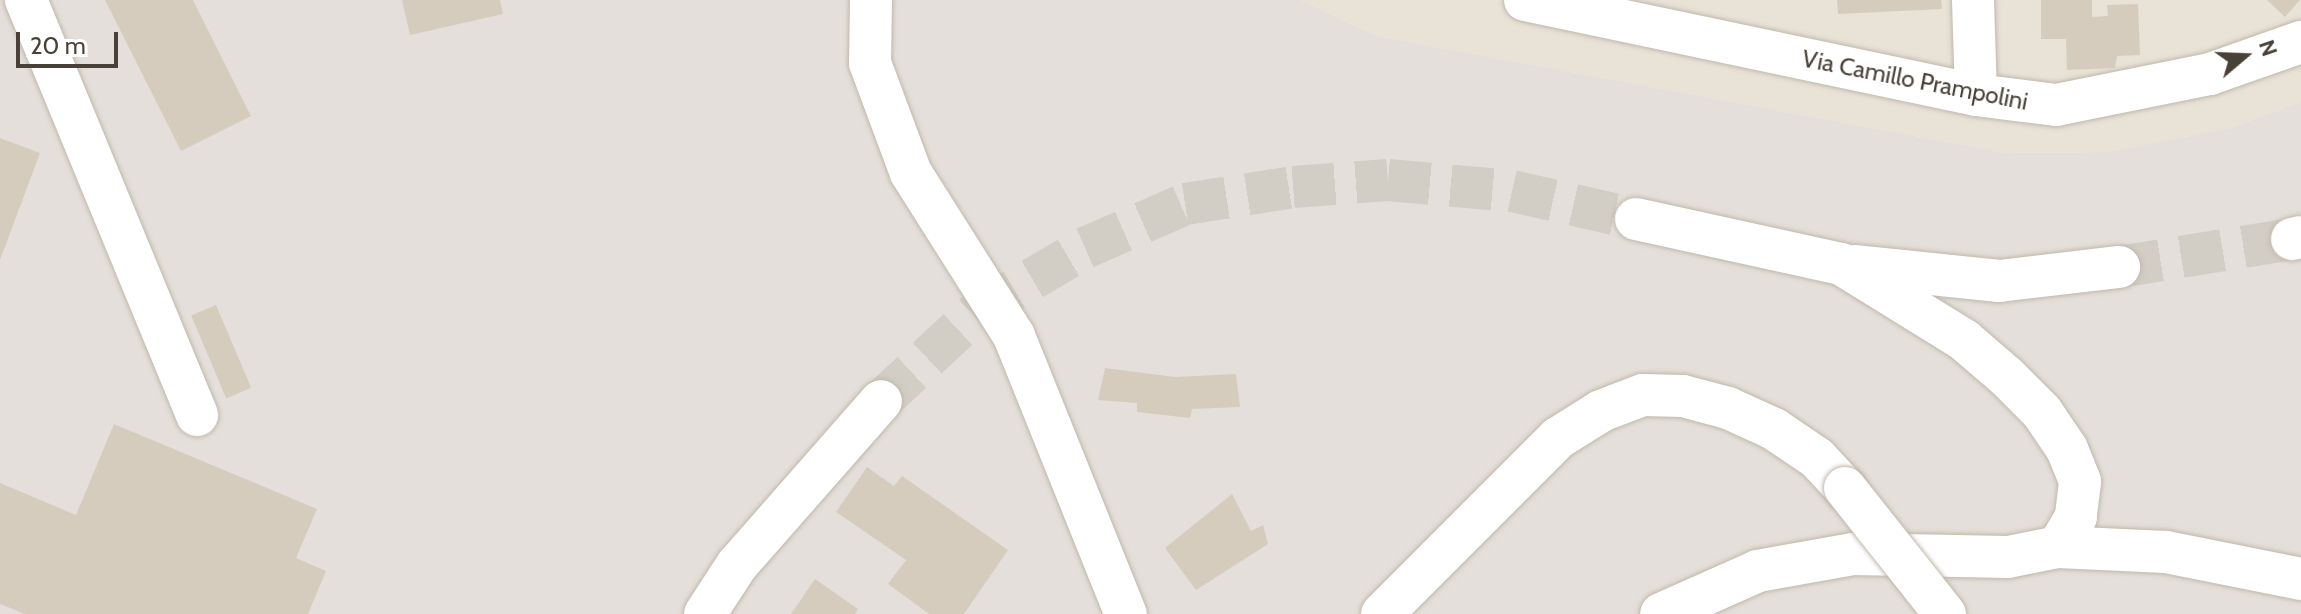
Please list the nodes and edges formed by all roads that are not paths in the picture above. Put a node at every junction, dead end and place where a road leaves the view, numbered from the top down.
1 (26, 0) edge
2 (871, 0) edge
3 (1526, 0) edge
4 (1973, 0) edge
5 (2301, 42) edge
6 (1976, 95) junction
7 (1636, 219) tunnel mouth
8 (1841, 264) junction
9 (2119, 267) tunnel mouth
10 (881, 401) tunnel mouth
11 (197, 415) dead end
12 (2058, 547) junction
13 (2301, 579) edge
14 (705, 614) edge
15 (1126, 614) edge
16 (1382, 614) edge
17 (1661, 614) edge
18 (1945, 614) edge

1 - 11 street
2 - 15 street
3 - 6 street, Via Camillo Prampolini
4 - 6 street
5 - 6 street, Via Camillo Prampolini
7 - 8 street
8 - 9 street
8 - 12 street
10 - 14 street
12 - 13 street
12 - 17 street
16 - 18 street, bridge

